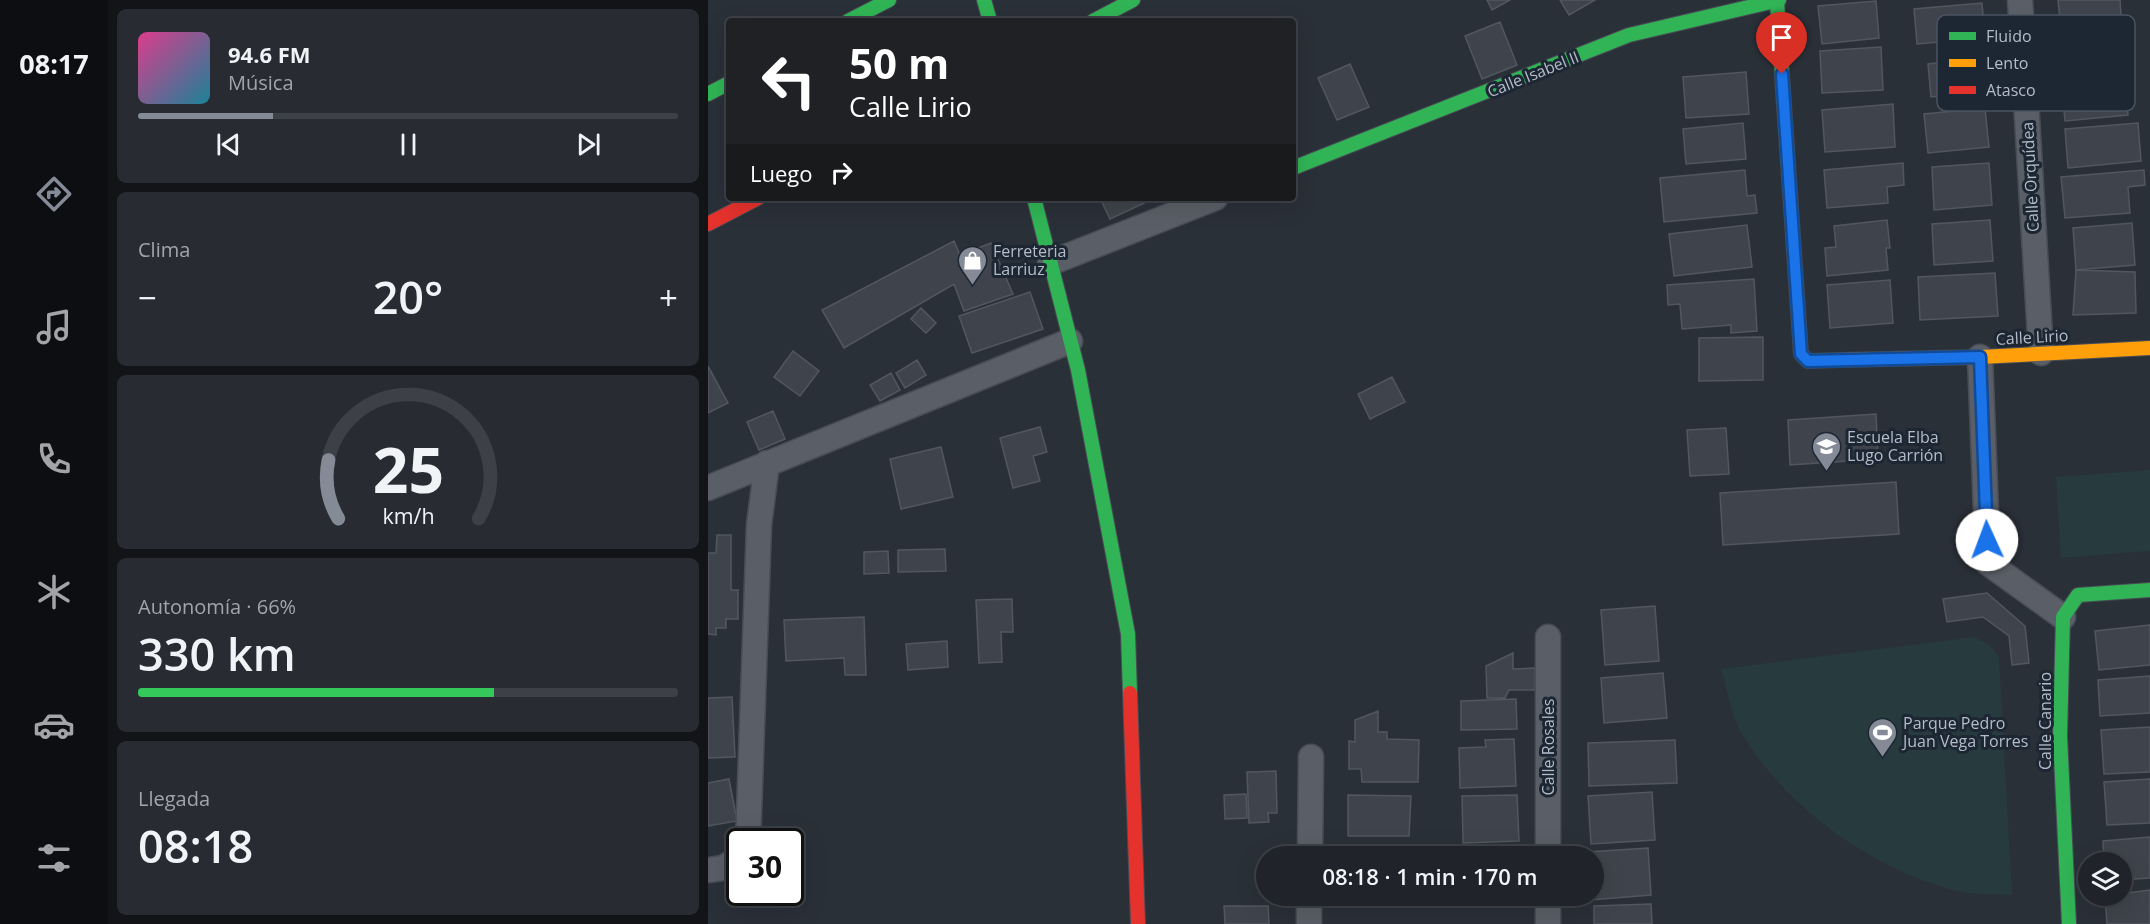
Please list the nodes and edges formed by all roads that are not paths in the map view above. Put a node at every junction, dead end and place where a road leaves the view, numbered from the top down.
1 (889, 0) edge
2 (984, 0) edge
3 (1133, 0) edge
4 (2020, 0) edge
5 (1778, 1) edge
6 (2021, 15) edge
7 (854, 18) edge
8 (989, 18) edge
9 (1099, 18) edge
10 (726, 85) edge
11 (708, 94) edge
12 (2027, 111) edge
13 (1296, 167) edge
14 (752, 201) edge
15 (1035, 201) edge
16 (1207, 201) edge
17 (708, 224) edge
18 (1050, 263) junction
19 (1070, 341) junction
20 (2150, 348) edge
21 (2041, 353) junction
22 (1980, 357) junction
23 (767, 463) junction
24 (708, 488) edge
25 (2150, 590) edge
26 (2063, 617) junction
27 (1548, 637) dead end
28 (1311, 757) dead end
29 (748, 828) edge
30 (1310, 846) edge
31 (1548, 846) edge
32 (726, 866) edge
33 (708, 870) edge
34 (1309, 906) edge
35 (1548, 906) edge
36 (1138, 924) edge
37 (1309, 924) edge
38 (1548, 924) edge
39 (2069, 924) edge

1 - 7 main road
2 - 8 main road
3 - 9 main road
4 - 6 street, Calle Orquídea
5 - 13 main road, Calle Isabel II
5 - 22 main road, Calle Lirio
10 - 11 main road
12 - 21 street, Calle Orquídea
14 - 17 main road
15 - 18 main road
16 - 18 street
18 - 19 main road
19 - 23 street
19 - 36 main road
20 - 21 main road, Calle Lirio
21 - 22 main road, Calle Lirio
22 - 26 street
23 - 24 street
23 - 29 street
25 - 26 main road
26 - 39 main road, Calle Canario
27 - 31 street, Calle Rosales
28 - 30 street
32 - 33 street
34 - 37 street
35 - 38 street

